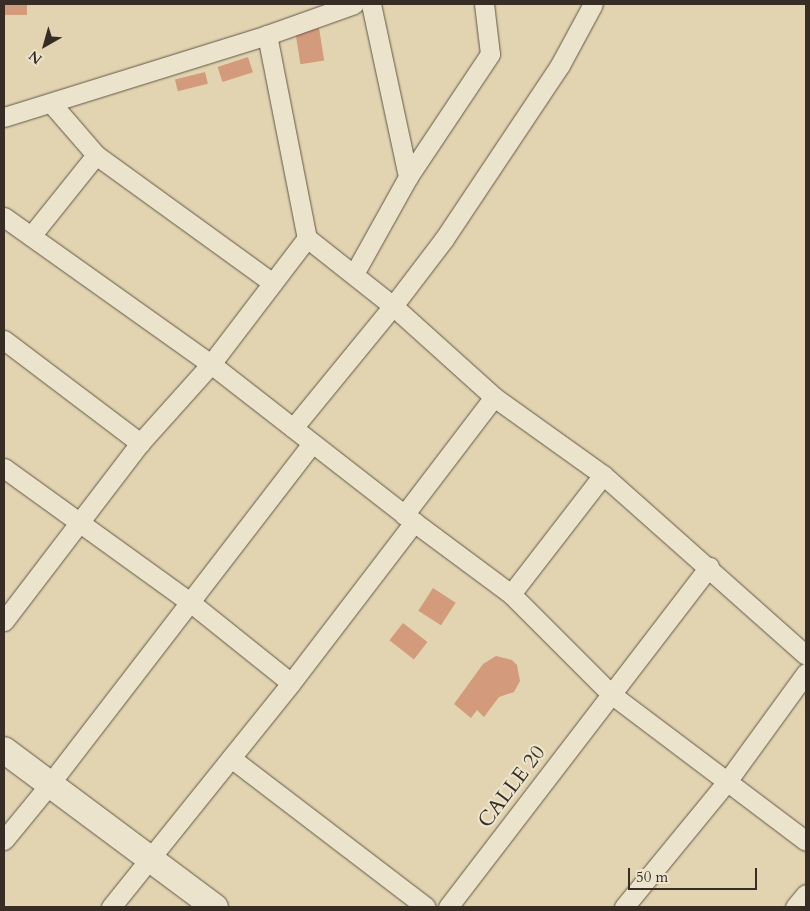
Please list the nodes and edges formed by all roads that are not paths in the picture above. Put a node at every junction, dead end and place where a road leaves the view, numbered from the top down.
1 (354, 4) edge
2 (371, 4) edge
3 (484, 4) edge
4 (593, 4) edge
5 (267, 35) junction
6 (51, 103) junction
7 (4, 117) edge
8 (96, 155) junction
9 (408, 177) junction
10 (4, 217) edge
11 (31, 236) junction
12 (307, 238) junction
13 (354, 274) junction
14 (273, 283) junction
15 (393, 306) junction
16 (4, 340) edge
17 (211, 364) junction
18 (494, 397) junction
19 (293, 428) junction
20 (140, 443) junction
21 (312, 443) junction
22 (4, 468) edge
23 (603, 475) junction
24 (409, 518) junction
25 (80, 524) junction
26 (709, 567) junction
27 (511, 594) junction
28 (190, 602) junction
29 (5, 615) edge
30 (806, 655) edge
31 (806, 673) edge
32 (292, 683) junction
33 (611, 694) junction
34 (4, 750) edge
35 (231, 758) junction
36 (726, 783) junction
37 (49, 785) junction
38 (4, 840) edge
39 (806, 841) edge
40 (148, 858) junction
41 (806, 894) edge
42 (111, 907) edge
43 (214, 907) edge
44 (426, 907) edge
45 (448, 907) edge
46 (624, 907) edge
47 (795, 907) edge

1 - 5 street
2 - 9 street
3 - 9 street
4 - 15 street
5 - 6 street
5 - 12 street
6 - 7 street
6 - 8 street
8 - 11 street
8 - 14 street
9 - 13 street
10 - 11 street
11 - 17 street
12 - 13 street
12 - 14 street
13 - 15 street
14 - 17 street
15 - 18 street
15 - 19 street
16 - 20 street
17 - 19 street
17 - 20 street
18 - 23 street
18 - 24 street
19 - 21 street
20 - 25 street
21 - 24 street
21 - 28 street
22 - 25 street
23 - 26 street
23 - 27 street
24 - 27 street
24 - 32 street
25 - 28 street
25 - 29 street
26 - 30 street
26 - 33 street, CALLE 20
27 - 33 street
28 - 32 street
28 - 37 street
31 - 36 street
32 - 35 street
33 - 36 street
33 - 45 street, CALLE 20
34 - 37 street
35 - 40 street
35 - 44 street
36 - 39 street
36 - 46 street
37 - 38 street
37 - 40 street
40 - 42 street
40 - 43 street
41 - 47 street

